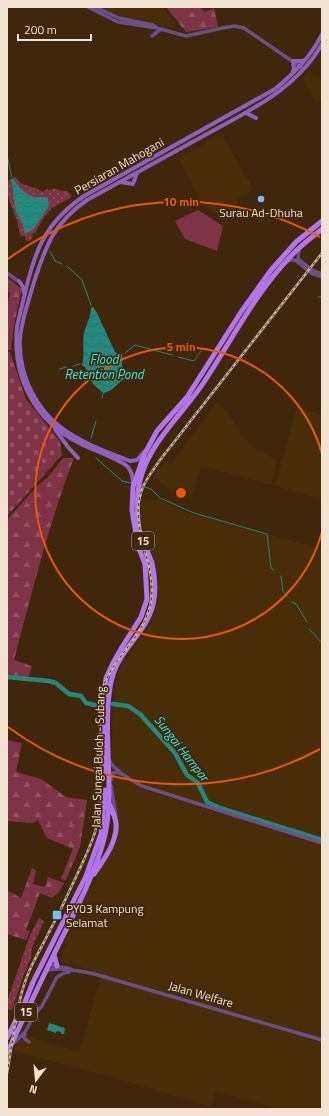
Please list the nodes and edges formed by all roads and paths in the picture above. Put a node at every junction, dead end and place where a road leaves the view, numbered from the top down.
1 (88, 7) edge
2 (95, 7) edge
3 (146, 27) junction
4 (159, 29) junction
5 (322, 34) edge
6 (322, 44) edge
7 (306, 59) junction
8 (293, 62) junction
9 (302, 68) junction
10 (292, 75) junction
11 (257, 106) junction
12 (246, 113) junction
13 (138, 172) junction
14 (120, 182) junction
15 (322, 221) edge
16 (322, 229) edge
17 (301, 247) junction
18 (42, 257) junction
19 (283, 265) junction
20 (7, 273) edge
21 (31, 274) junction
22 (322, 274) edge
23 (322, 277) edge
24 (18, 281) junction
25 (27, 286) junction
26 (24, 297) junction
27 (26, 308) junction
28 (52, 424) junction
29 (147, 447) junction
30 (78, 458) dead end
31 (134, 487) junction
32 (108, 757) junction
33 (124, 775) junction
34 (108, 799) junction
35 (116, 824) junction
36 (322, 843) edge
37 (87, 885) junction
38 (54, 955) junction
39 (57, 966) junction
40 (47, 968) junction
41 (73, 970) junction
42 (80, 971) junction
43 (27, 997) junction
44 (25, 1032) junction
45 (7, 1038) edge
46 (322, 1040) edge
47 (29, 1042) dead end
48 (8, 1052) edge

1 - 3 street
2 - 4 street
3 - 4 street
3 - 4 street
4 - 8 street
5 - 7 main road, Persiaran Mahogani
6 - 9 main road, Persiaran Mahogani
7 - 8 main road
7 - 9 main road, Persiaran Mahogani
8 - 9 street
8 - 10 main road
9 - 10 main road, Persiaran Mahogani
9 - 11 main road, Persiaran Mahogani
10 - 21 main road, Persiaran Mahogani
11 - 12 main road, Persiaran Mahogani
11 - 12 main road
12 - 13 main road, Persiaran Mahogani
13 - 14 main road, Persiaran Mahogani
13 - 14 main road
14 - 18 main road, Persiaran Mahogani
15 - 29 highway, Jalan Sungai Buloh - Subang / 15
16 - 17 highway, Jalan Sungai Buloh - Subang / 15
17 - 19 highway, Jalan Sungai Buloh - Subang / 15
17 - 22 street
18 - 25 main road
18 - 27 main road, Persiaran Mahogani
19 - 23 street
19 - 32 highway, Jalan Sungai Buloh - Subang / 15
20 - 24 street
21 - 24 main road
21 - 25 main road, Persiaran Mahogani
24 - 25 street
24 - 26 main road
25 - 26 main road, Persiaran Mahogani
25 - 27 main road
26 - 28 main road, Persiaran Mahogani
27 - 29 main road, Persiaran Mahogani
28 - 30 main road
28 - 31 main road, Persiaran Mahogani
29 - 31 highway, Jalan Sungai Buloh - Subang / 15
31 - 43 highway, Jalan Sungai Buloh - Subang / 15
32 - 33 street
32 - 34 highway, Jalan Sungai Buloh - Subang / 15
33 - 35 street
33 - 36 street
34 - 35 highway
34 - 37 highway, Jalan Sungai Buloh - Subang / 15
35 - 37 highway
37 - 38 highway, Jalan Sungai Buloh - Subang / 15
38 - 39 highway
38 - 40 highway, Jalan Sungai Buloh - Subang / 15
39 - 40 street, Jalan Welfare
39 - 41 street, Jalan Welfare
40 - 41 street, Jalan Welfare
40 - 43 highway
40 - 48 highway, Jalan Sungai Buloh - Subang / 15
41 - 42 street, Jalan Welfare
42 - 44 street
42 - 46 street, Jalan Welfare
43 - 45 highway, Jalan Sungai Buloh - Subang / 15
44 - 47 street
44 - 48 street

